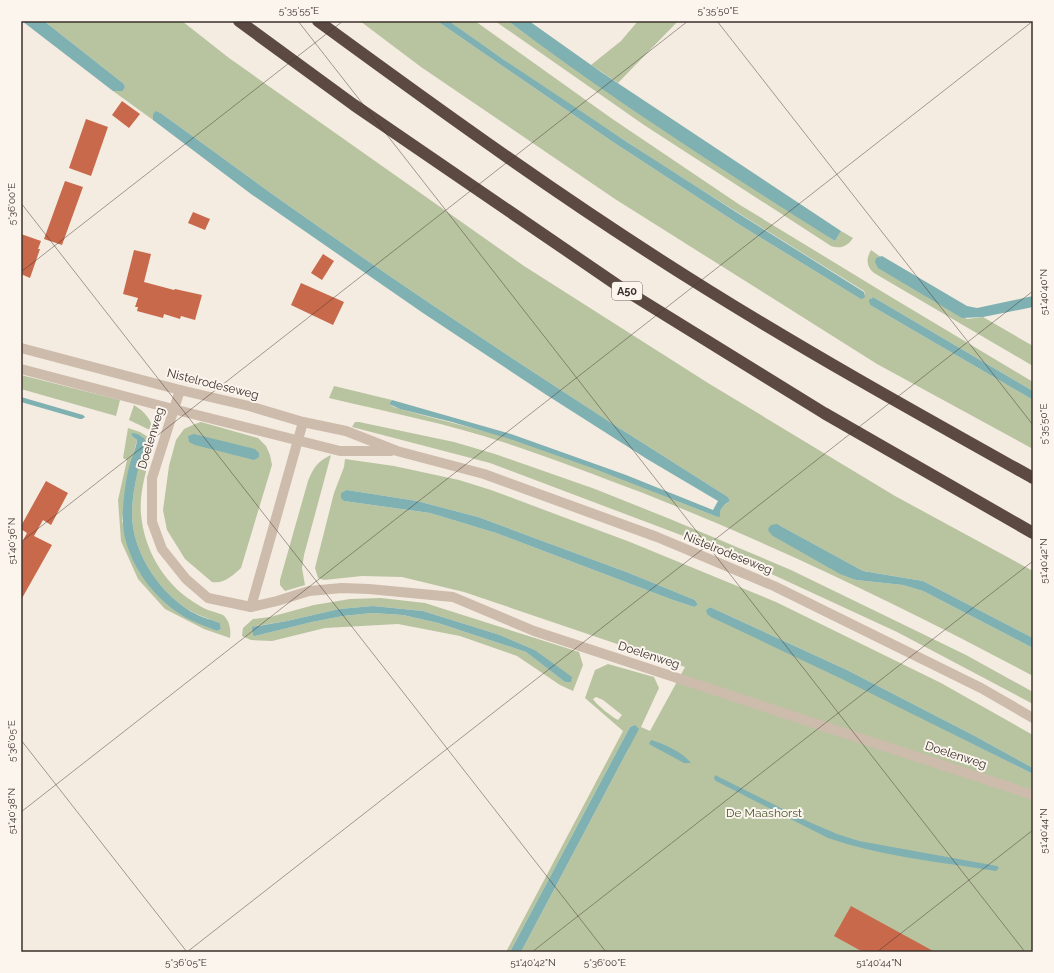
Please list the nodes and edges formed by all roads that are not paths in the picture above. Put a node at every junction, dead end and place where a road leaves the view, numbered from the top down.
1 (239, 21) edge
2 (318, 21) edge
3 (21, 348) edge
4 (21, 369) edge
5 (180, 390) junction
6 (173, 409) junction
7 (303, 422) junction
8 (298, 440) junction
9 (397, 451) junction
10 (1033, 478) edge
11 (1033, 533) edge
12 (251, 607) junction
13 (1033, 718) edge
14 (1033, 795) edge

1 - 11 highway, A50
2 - 10 highway
3 - 5 street, Nistelrodeseweg
4 - 6 street, Nistelrodeseweg
5 - 6 street, Doelenweg
5 - 7 street, Nistelrodeseweg
6 - 8 street, Nistelrodeseweg
6 - 12 street, Doelenweg
7 - 8 street
7 - 9 street, Nistelrodeseweg
8 - 9 street, Nistelrodeseweg
8 - 12 street
9 - 13 street, Nistelrodeseweg
12 - 14 street, Doelenweg

